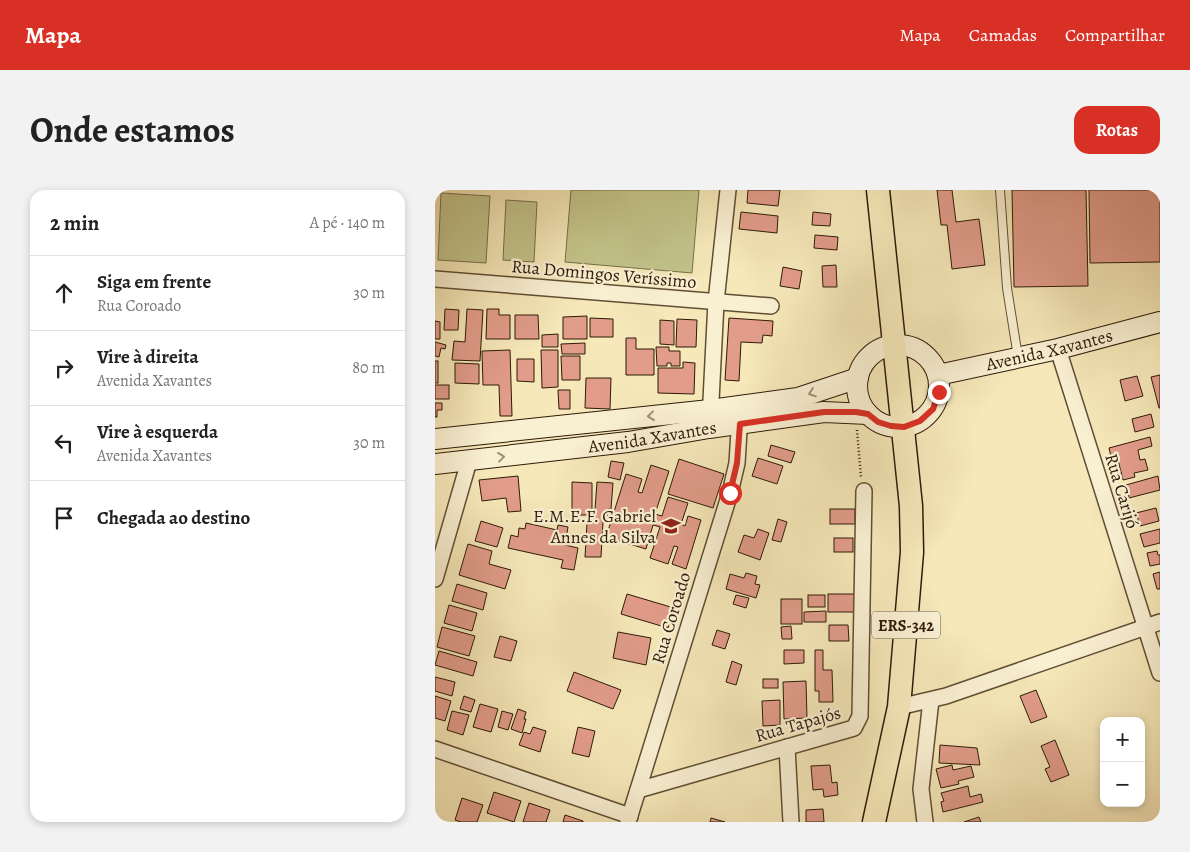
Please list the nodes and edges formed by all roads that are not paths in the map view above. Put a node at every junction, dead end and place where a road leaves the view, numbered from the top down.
1 (728, 190) edge
2 (878, 190) edge
3 (999, 190) edge
4 (435, 279) edge
5 (716, 302) junction
6 (771, 306) dead end
7 (1160, 322) edge
8 (895, 345) junction
9 (1058, 349) junction
10 (1018, 357) junction
11 (938, 375) junction
12 (858, 378) junction
13 (862, 413) junction
14 (740, 415) junction
15 (709, 419) junction
16 (904, 427) junction
17 (435, 438) edge
18 (469, 461) junction
19 (435, 464) edge
20 (864, 491) road end
21 (435, 579) edge
22 (1160, 622) edge
23 (1145, 627) junction
24 (1160, 673) edge
25 (931, 700) junction
26 (899, 707) junction
27 (787, 747) junction
28 (435, 749) edge
29 (638, 790) junction
30 (629, 819) edge
31 (791, 822) edge
32 (874, 822) edge
33 (925, 822) edge

1 - 5 street
2 - 8 main road, ERS-342
3 - 10 lane
4 - 5 street, Rua Domingos Veríssimo
5 - 6 street, Rua Domingos Veríssimo
5 - 15 street
7 - 9 main road, Avenida Xavantes
8 - 11 main road
8 - 12 main road
8 - 16 main road, ERS-342
9 - 10 main road, Avenida Xavantes
9 - 23 street, Rua Carijó
10 - 11 main road, Avenida Xavantes
11 - 16 main road
12 - 13 main road
12 -> 14 main road, Avenida Xavantes
13 - 14 main road, Avenida Xavantes
13 - 16 main road, Avenida Xavantes
14 - 15 main road, Avenida Xavantes
14 - 29 street, Rua Coroado
15 -> 17 main road, Avenida Xavantes
18 -> 15 main road, Avenida Xavantes
16 - 26 main road, ERS-342
18 - 19 main road, Avenida Xavantes
18 - 21 street
20 - 27 street, Rua Tapajós
22 - 23 street
23 - 24 street, Rua Carijó
23 - 25 street
25 - 26 street
25 - 33 street
26 - 32 main road, ERS-342
27 - 29 street, Rua Tapajós
27 - 31 street
28 - 30 street
29 - 30 street, Rua Coroado

